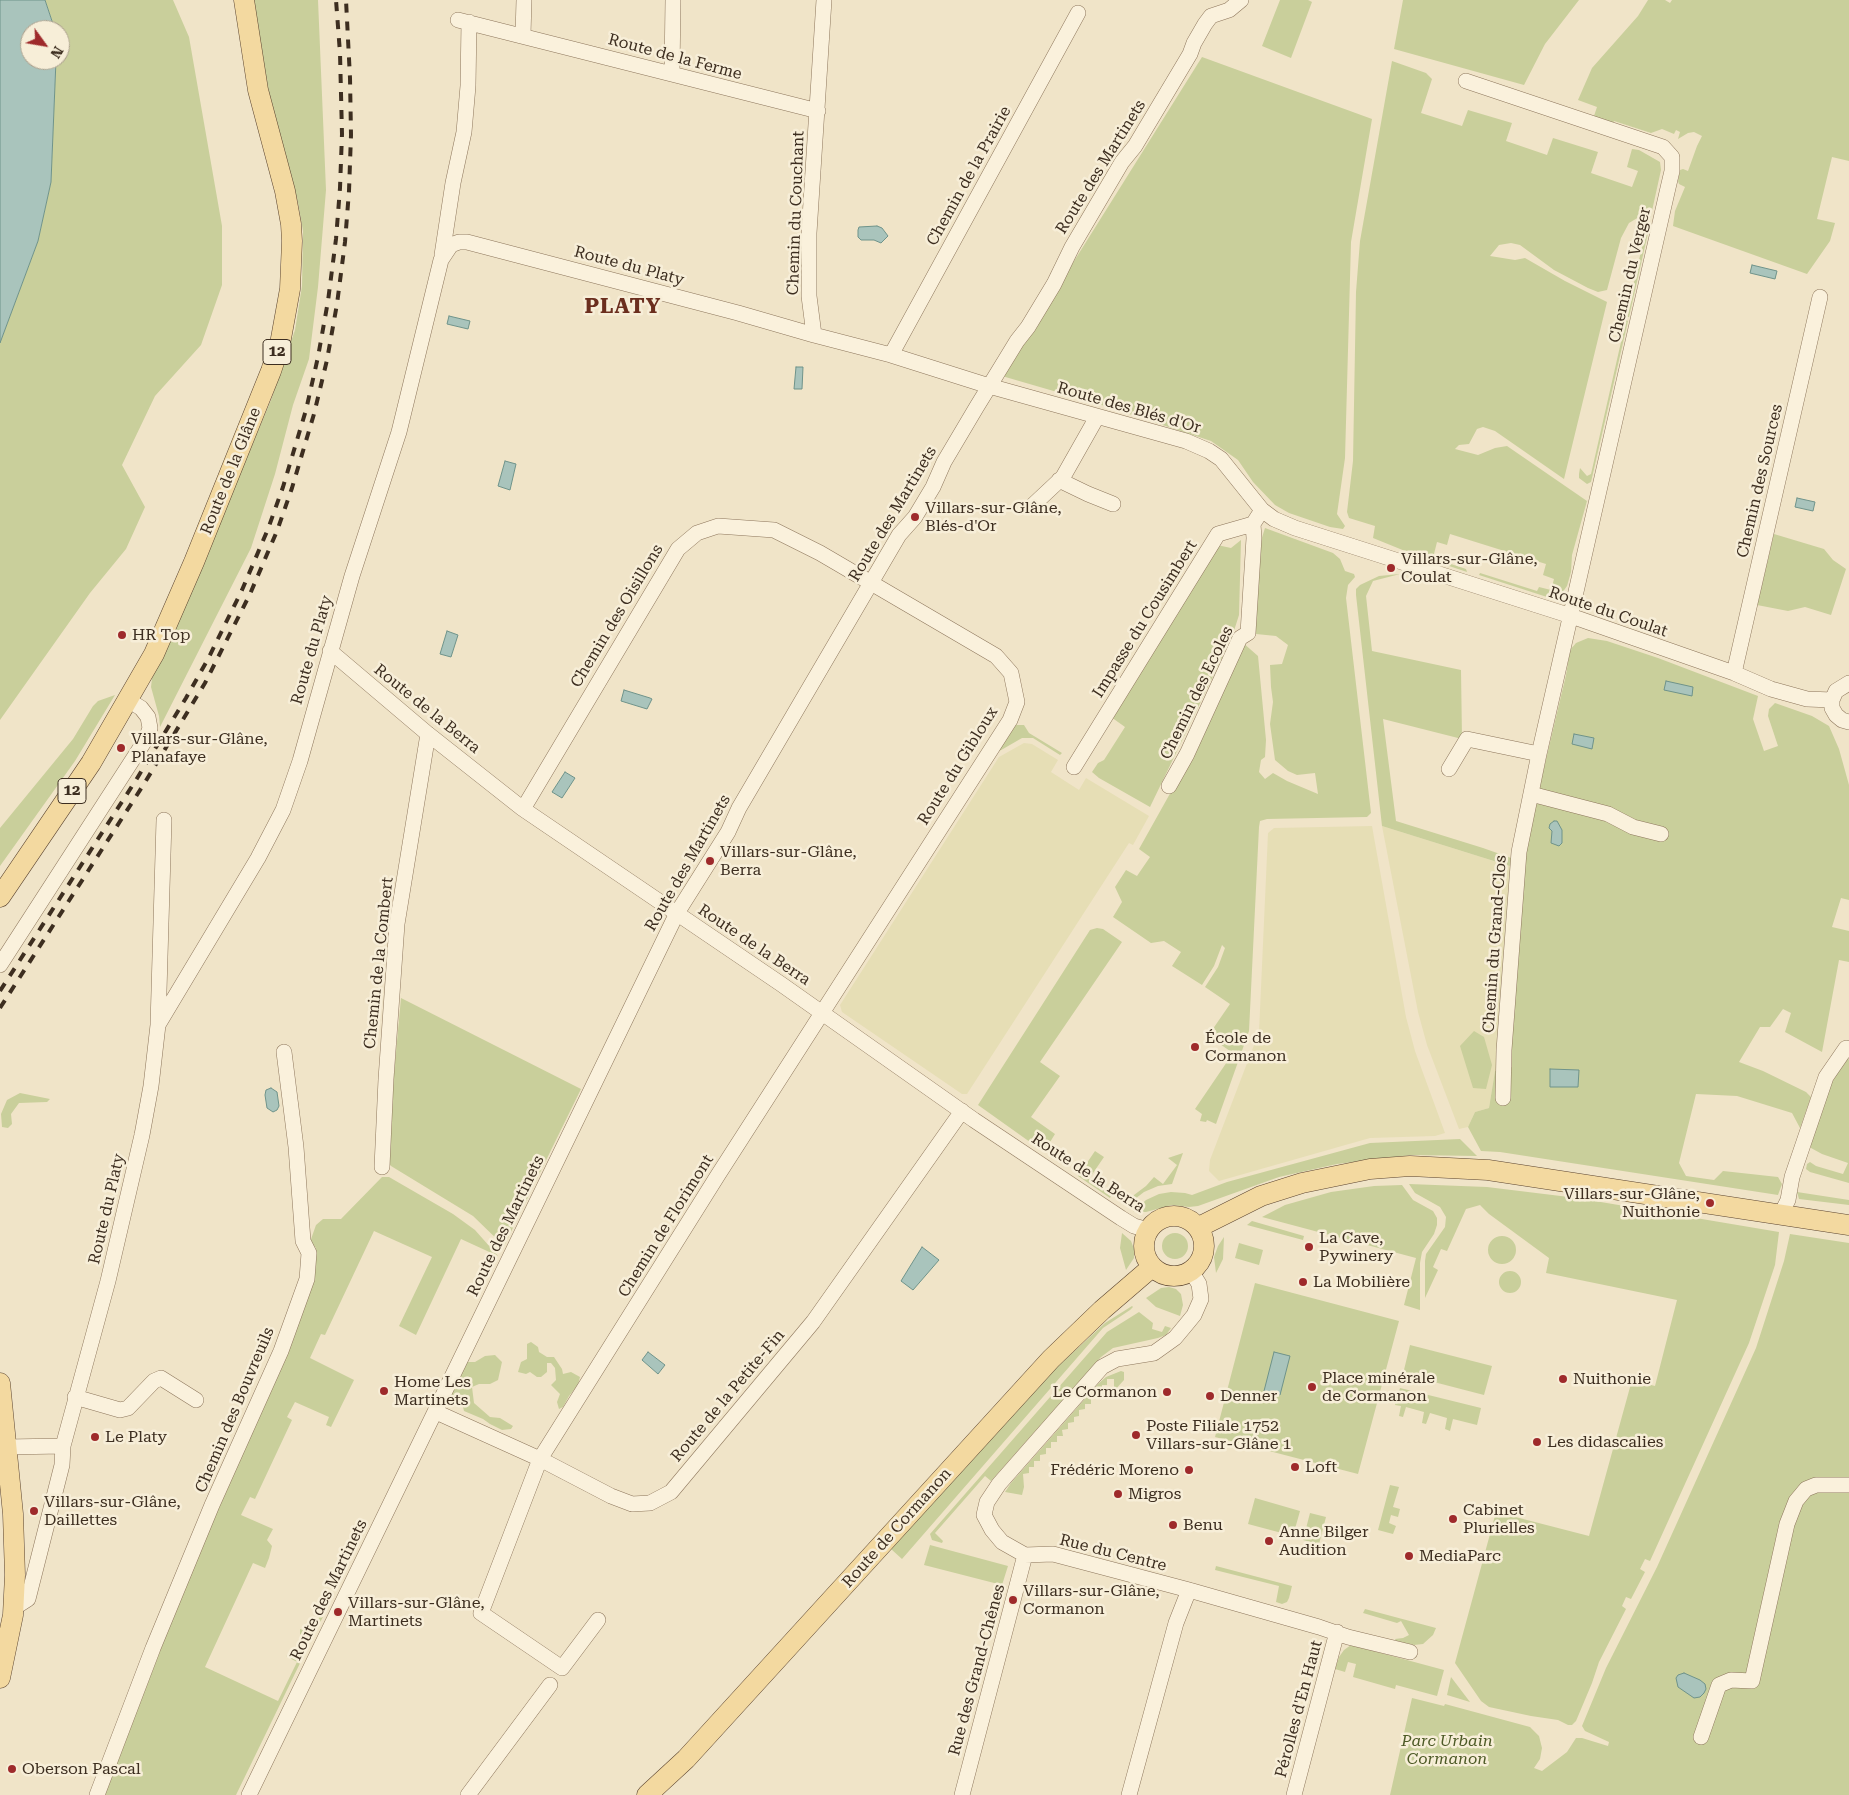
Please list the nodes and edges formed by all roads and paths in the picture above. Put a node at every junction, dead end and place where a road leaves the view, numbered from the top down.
1 (244, 0) edge
2 (524, 0) edge
3 (673, 0) edge
4 (824, 0) edge
5 (1238, 1) edge
6 (1078, 13) dead end
7 (464, 21) joint
8 (523, 35) junction
9 (672, 74) junction
10 (1466, 81) dead end
11 (818, 111) junction
12 (441, 260) junction
13 (1820, 297) dead end
14 (814, 334) junction
15 (891, 356) junction
16 (989, 386) junction
17 (1097, 416) junction
18 (1059, 480) junction
19 (1113, 504) dead end
20 (1032, 506) dead end
21 (1262, 510) junction
22 (1254, 524) junction
23 (872, 583) junction
24 (1571, 616) junction
25 (330, 651) junction
26 (1734, 673) junction
27 (1849, 683) edge
28 (128, 700) junction
29 (1832, 700) junction
30 (1849, 722) edge
31 (428, 734) junction
32 (1539, 754) junction
33 (1074, 767) dead end
34 (1449, 770) dead end
35 (1169, 786) dead end
36 (1531, 794) junction
37 (523, 808) junction
38 (164, 820) dead end
39 (1661, 834) dead end
40 (0, 897) edge
41 (677, 913) junction
42 (0, 965) edge
43 (823, 1013) junction
44 (158, 1025) junction
45 (1848, 1048) edge
46 (284, 1052) dead end
47 (1503, 1098) dead end
48 (962, 1111) junction
49 (382, 1167) dead end
50 (1781, 1214) junction
51 (1849, 1225) edge
52 (1199, 1227) junction
53 (1148, 1230) junction
54 (1152, 1266) junction
55 (1191, 1271) junction
56 (0, 1383) edge
57 (76, 1397) junction
58 (196, 1400) dead end
59 (436, 1412) junction
60 (63, 1446) junction
61 (6, 1447) junction
62 (540, 1459) junction
63 (1849, 1485) edge
64 (1025, 1555) junction
65 (1189, 1590) junction
66 (9, 1612) edge
67 (598, 1620) dead end
68 (1337, 1632) junction
69 (1410, 1652) dead end
70 (0, 1678) edge
71 (550, 1685) dead end
72 (1701, 1737) dead end
73 (97, 1795) edge
74 (249, 1795) edge
75 (468, 1795) edge
76 (648, 1795) edge
77 (962, 1795) edge
78 (1129, 1795) edge
79 (1294, 1795) edge

1 - 28 main road, Route de la Glâne / 12
2 - 8 street
3 - 9 street
4 - 11 street, Chemin du Couchant
5 - 16 street, Route des Martinets
6 - 15 street, Chemin de la Prairie
7 - 8 street, Route de la Ferme
7 - 12 street, Route du Platy
8 - 9 street, Route de la Ferme
9 - 11 street, Route de la Ferme
10 - 24 street, Chemin du Verger
11 - 14 street, Chemin du Couchant
12 - 14 street, Route du Platy
12 - 25 street, Route du Platy
13 - 26 street, Chemin des Sources
14 - 15 street
15 - 16 street
16 - 17 street, Route des Blés d'Or
16 - 23 street, Route des Martinets
17 - 18 street
17 - 21 street, Route des Blés d'Or
18 - 19 street
18 - 20 street
21 - 22 street
21 - 24 street, Route du Coulat
22 - 33 street, Impasse du Cousimbert
22 - 35 street, Chemin des Ecoles
23 - 37 street, Chemin des Oisillons
23 - 41 street, Route des Martinets
23 - 43 street, Route du Gibloux
24 - 26 street, Route du Coulat
24 - 32 street, Chemin du Grand-Clos
25 - 31 street, Route de la Berra
25 - 44 street, Route du Platy
26 - 29 street, Route du Coulat
27 - 29 street
28 - 40 main road, Route de la Glâne / 12
28 - 42 street
29 - 30 street
31 - 37 street, Route de la Berra
31 - 49 street, Chemin de la Combert
32 - 34 street
32 - 36 street, Chemin du Grand-Clos
36 - 39 street
36 - 47 street, Chemin du Grand-Clos
37 - 41 street, Route de la Berra
38 - 44 street, Route du Platy
41 - 43 street, Route de la Berra
41 - 59 street, Route des Martinets
43 - 48 street, Route de la Berra
43 - 62 street, Chemin de Florimont
44 - 57 street, Route du Platy
45 - 50 street
46 - 73 street, Chemin des Bouvreuils
48 - 53 street, Route de la Berra
48 - 62 street, Route de la Petite-Fin
50 - 51 main road
50 - 52 main road
52 - 53 main road
52 - 55 main road
53 - 54 main road
54 - 55 main road
54 - 76 main road, Route de Cormanon
55 - 64 street
56 - 61 main road
57 - 58 street
57 - 60 street, Route du Platy
59 - 62 street, Route de la Petite-Fin
59 - 74 street, Route des Martinets
60 - 61 street
60 - 66 street, Route du Platy
61 - 66 main road
62 - 67 street, Chemin de Florimont
63 - 72 street
64 - 65 street, Rue du Centre
64 - 77 street, Rue des Grand-Chênes
65 - 68 street, Rue du Centre
65 - 78 street
66 - 70 main road
68 - 69 street, Rue du Centre
68 - 79 street, Pérolles d'En Haut
71 - 75 street

